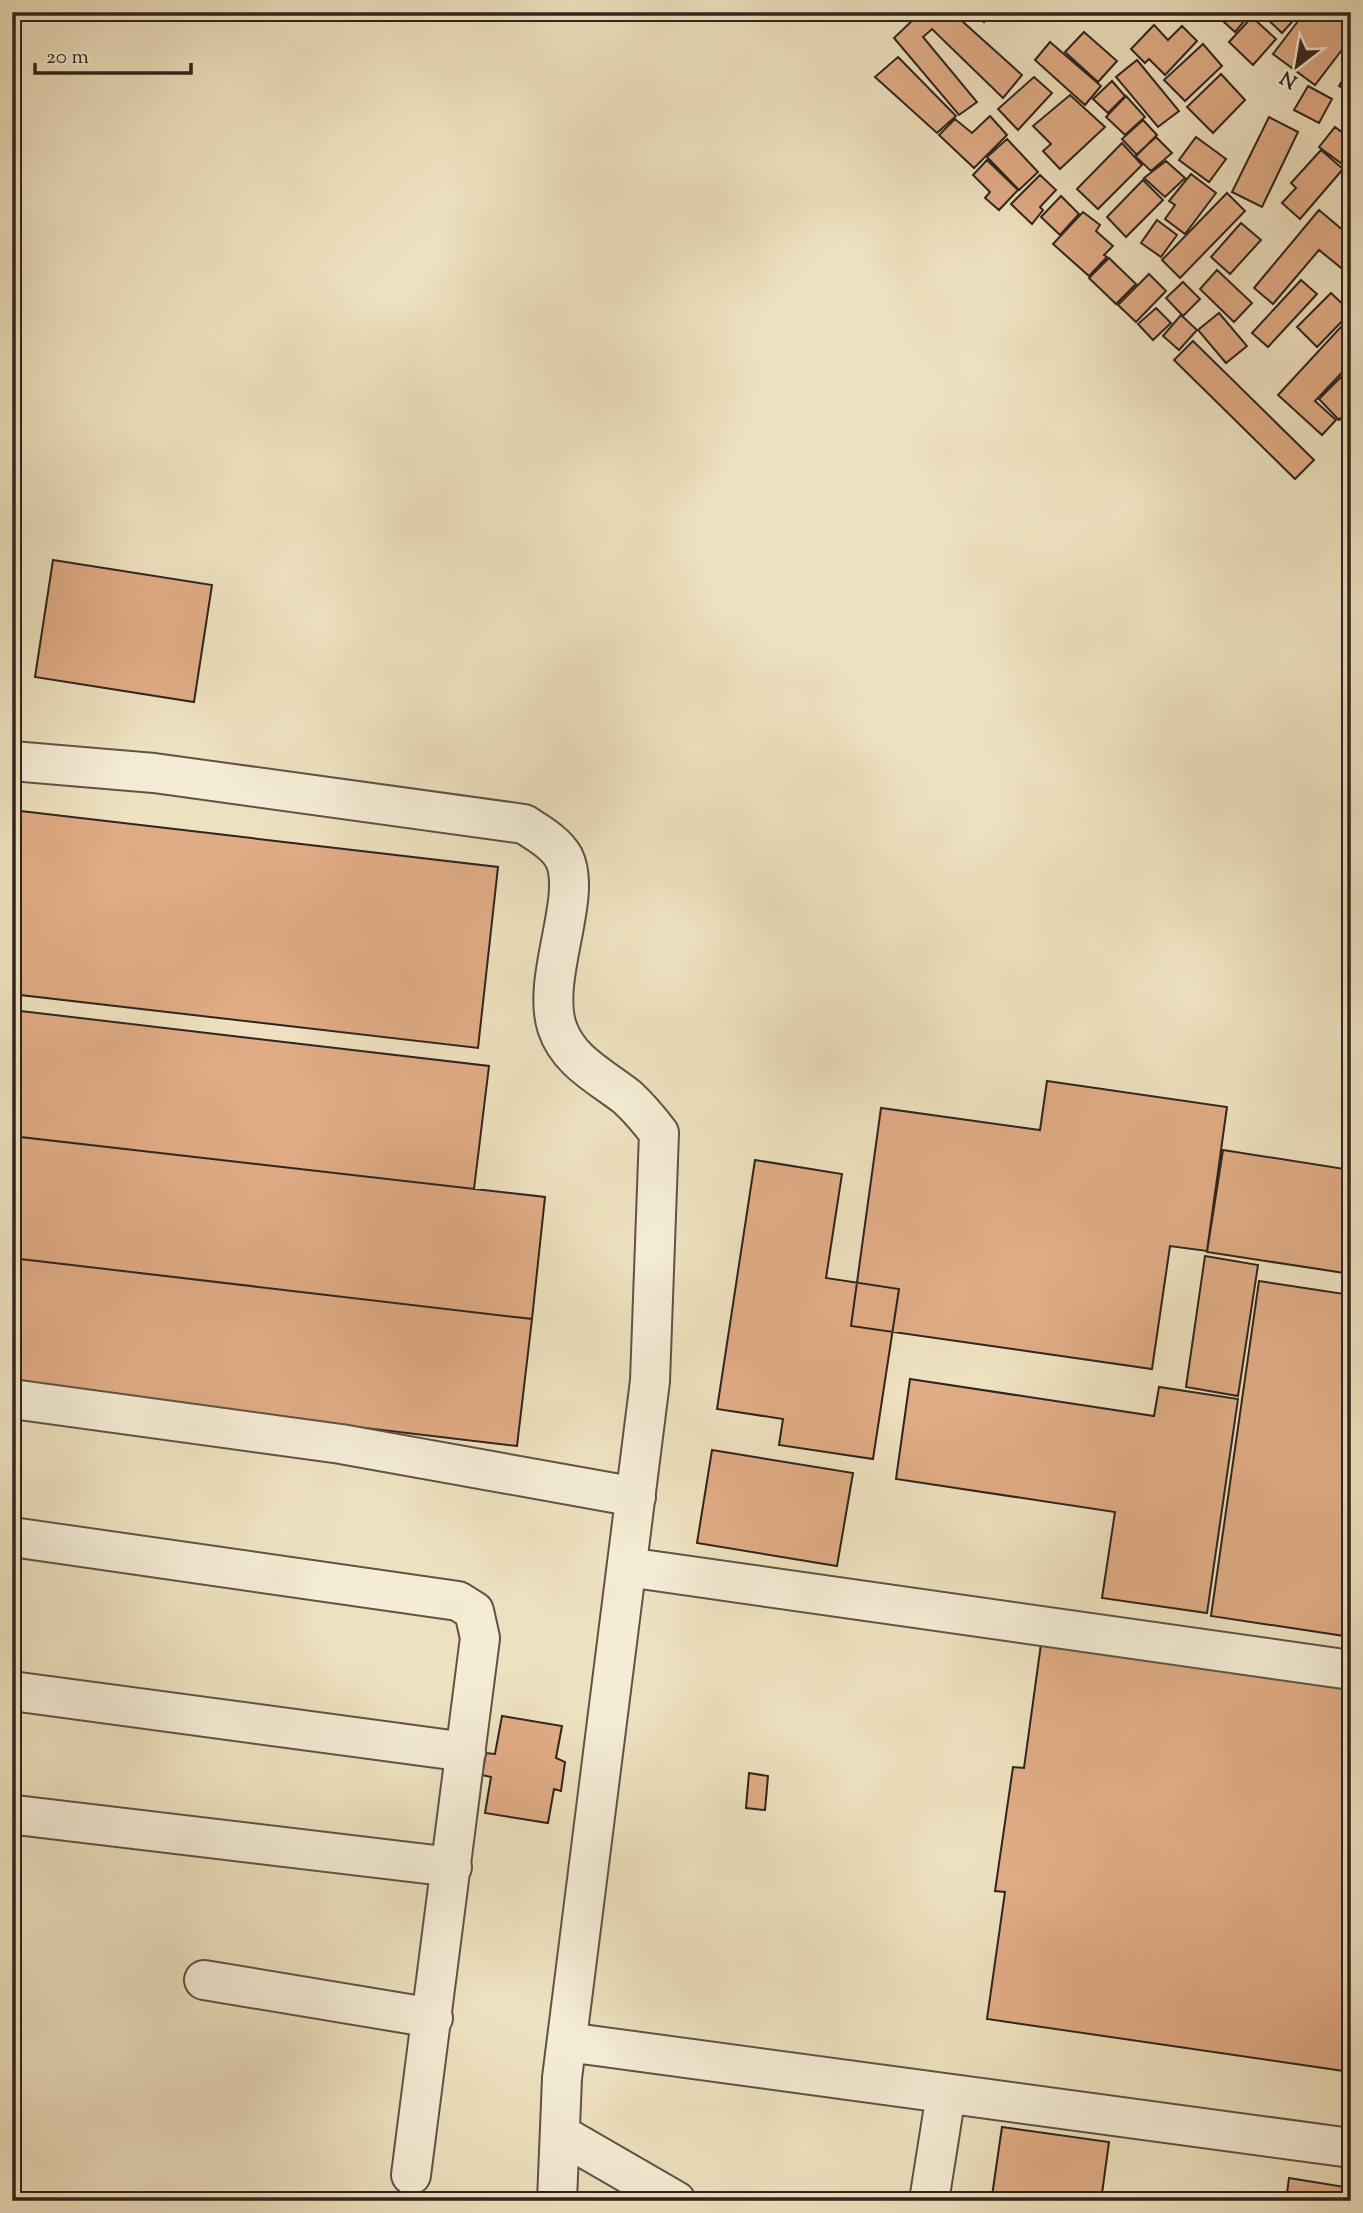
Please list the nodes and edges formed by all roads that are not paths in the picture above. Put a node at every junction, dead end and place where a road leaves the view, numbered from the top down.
1 (12, 761) edge
2 (12, 1399) edge
3 (636, 1497) junction
4 (12, 1537) edge
5 (626, 1567) junction
6 (1351, 1670) edge
7 (12, 1691) edge
8 (466, 1752) junction
9 (16, 1815) dead end
10 (452, 1867) junction
11 (204, 1980) dead end
12 (433, 2018) junction
13 (567, 2042) junction
14 (946, 2094) junction
15 (560, 2134) junction
16 (1351, 2148) edge
17 (411, 2175) dead end
18 (556, 2201) edge
19 (676, 2201) edge
20 (929, 2201) edge

1 - 3 lane
2 - 3 lane
3 - 5 lane
4 - 8 lane
5 - 6 lane
5 - 13 lane
7 - 8 lane
8 - 10 lane
9 - 10 lane
10 - 12 lane
11 - 12 lane
12 - 17 lane
13 - 14 lane
13 - 15 lane
14 - 16 lane
14 - 20 lane
15 - 18 lane
15 - 19 lane

